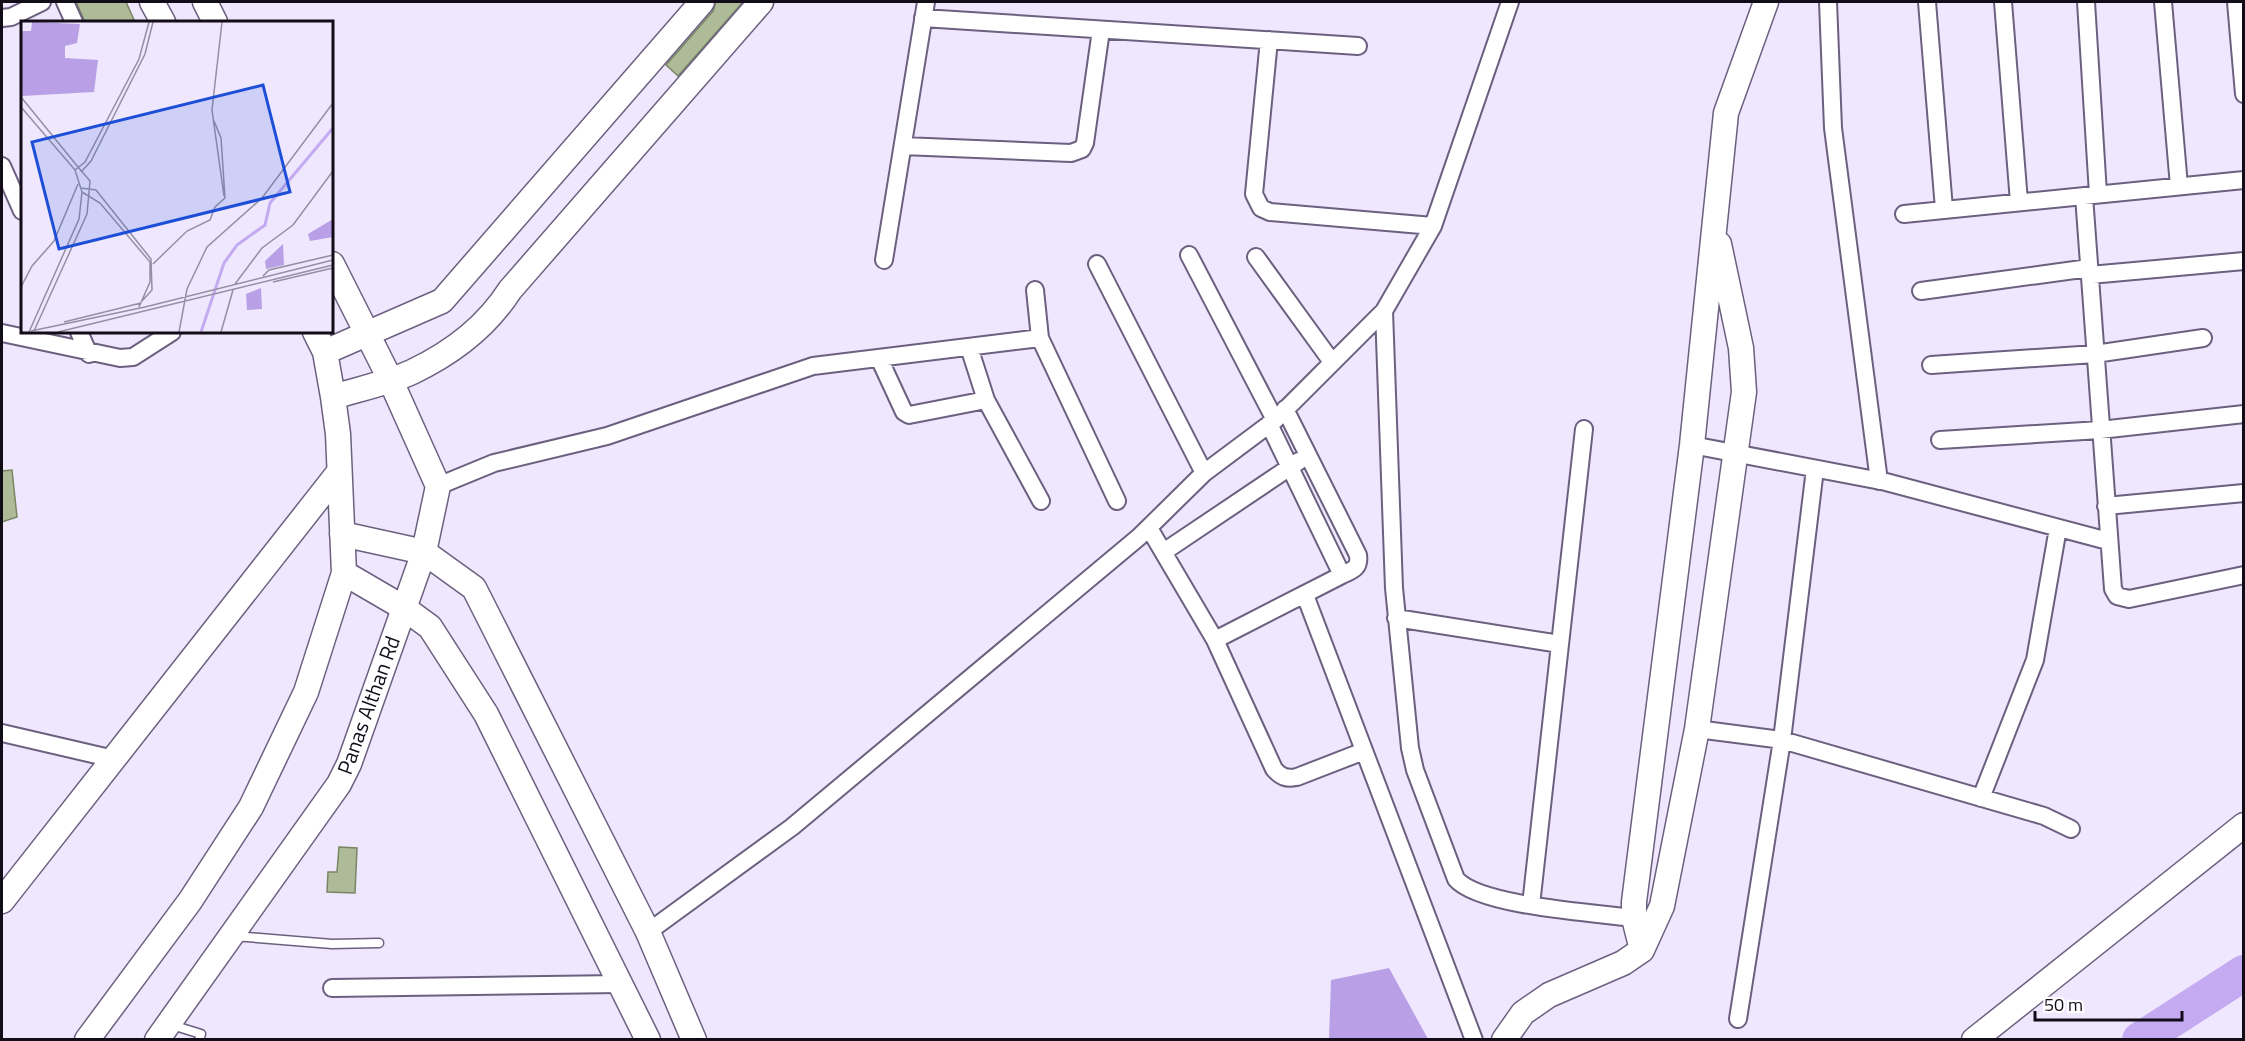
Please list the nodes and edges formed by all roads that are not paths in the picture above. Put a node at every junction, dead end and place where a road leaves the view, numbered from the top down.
1 (42, 2) edge
2 (65, 2) edge
3 (152, 2) edge
4 (205, 2) edge
5 (702, 2) edge
6 (760, 2) edge
7 (1510, 2) edge
8 (1766, 2) edge
9 (1828, 2) edge
10 (1927, 2) edge
11 (2003, 2) edge
12 (2086, 2) edge
13 (2163, 2) edge
14 (2236, 2) edge
15 (925, 10) edge
16 (2, 18) edge
17 (74, 21) edge
18 (162, 21) edge
19 (214, 21) edge
20 (1101, 30) junction
21 (1269, 40) junction
22 (1358, 46) dead end
23 (2244, 94) edge
24 (903, 146) junction
25 (2, 166) edge
26 (2244, 180) edge
27 (2179, 186) junction
28 (2091, 195) junction
29 (2019, 202) junction
30 (21, 209) edge
31 (1944, 210) junction
32 (1904, 214) dead end
33 (1715, 225) junction
34 (1433, 226) junction
35 (1189, 255) dead end
36 (1256, 257) dead end
37 (884, 260) dead end
38 (2244, 261) edge
39 (1097, 264) dead end
40 (333, 266) edge
41 (2089, 272) junction
42 (1035, 290) dead end
43 (1921, 291) dead end
44 (1384, 311) junction
45 (2, 333) edge
46 (79, 333) edge
47 (170, 333) edge
48 (366, 335) junction
49 (1040, 338) junction
50 (2203, 338) dead end
51 (320, 342) edge
52 (969, 347) junction
53 (89, 354) junction
54 (2095, 354) junction
55 (879, 358) junction
56 (1332, 362) junction
57 (1930, 365) dead end
58 (390, 379) junction
59 (333, 397) junction
60 (986, 400) junction
61 (2244, 414) edge
62 (1277, 418) junction
63 (1584, 429) dead end
64 (2100, 430) junction
65 (1940, 440) dead end
66 (1692, 445) junction
67 (1736, 453) junction
68 (1307, 455) junction
69 (1290, 467) junction
70 (1815, 469) junction
71 (339, 472) junction
72 (1204, 473) junction
73 (1879, 481) junction
74 (438, 486) junction
75 (2244, 493) edge
76 (1041, 501) dead end
77 (1117, 501) dead end
78 (2106, 506) junction
79 (1149, 528) junction
80 (2058, 528) junction
81 (342, 534) junction
82 (2109, 541) junction
83 (1165, 551) junction
84 (424, 552) junction
85 (344, 573) junction
86 (1342, 575) junction
87 (2244, 575) edge
88 (1305, 595) junction
89 (404, 608) junction
90 (1396, 618) junction
91 (1215, 640) junction
92 (1560, 644) junction
93 (1697, 729) junction
94 (2, 733) edge
95 (1782, 740) junction
96 (1364, 751) junction
97 (114, 759) junction
98 (1981, 798) junction
99 (2244, 825) edge
100 (2071, 829) dead end
101 (2, 902) edge
102 (1531, 905) junction
103 (1634, 918) junction
104 (648, 932) junction
105 (233, 936) junction
106 (379, 943) dead end
107 (1642, 950) junction
108 (620, 984) junction
109 (332, 988) dead end
110 (1738, 1019) dead end
111 (163, 1032) edge
112 (87, 1040) edge
113 (199, 1040) edge
114 (648, 1040) edge
115 (694, 1040) edge
116 (1474, 1040) edge
117 (1504, 1040) edge
118 (1974, 1040) edge

1 - 16 street
2 - 17 street
3 - 18 street
4 - 19 street
5 - 48 street
6 - 58 street
7 - 34 street
8 - 33 street
9 - 73 street
10 - 31 street
11 - 29 street
12 - 28 street
13 - 27 street
14 - 23 street
15 - 20 street
15 - 24 street
20 - 21 street
20 - 24 street
21 - 22 street
21 - 34 street
24 - 37 street
25 - 30 street
26 - 27 street
27 - 28 street
28 - 29 street
28 - 41 street
29 - 31 street
31 - 32 street
33 - 66 street
33 - 67 street
34 - 44 street
35 - 62 street
36 - 56 street
38 - 41 street
39 - 72 street
40 - 48 street
41 - 43 street
41 - 54 street
42 - 49 street
44 - 56 street
44 - 90 street
45 - 53 street
46 - 53 street
47 - 53 street
48 - 51 street
48 - 58 street
49 - 52 street
49 - 77 street
50 - 54 street
51 - 59 street
52 - 55 street
52 - 60 street
54 - 57 street
54 - 64 street
55 - 60 street
55 - 74 street
56 - 62 street
58 - 59 street
58 - 74 street
59 - 71 street
60 - 76 street
61 - 64 street
62 - 68 street
62 - 69 street
62 - 72 street
63 - 92 street
64 - 65 street
64 - 78 street
66 - 67 street
66 - 103 street
67 - 70 street
67 - 93 street
68 - 69 street
68 - 86 street
69 - 83 street
69 - 86 street
70 - 73 street
70 - 95 street
71 - 81 street
71 - 97 street
72 - 79 street
73 - 80 street
74 - 84 street, Panas Althan Rd
75 - 78 street
78 - 82 street
79 - 83 street
79 - 104 street
80 - 82 street
80 - 98 street
81 - 84 street
81 - 85 street
82 - 87 street
83 - 91 street
84 - 89 street, Panas Althan Rd
84 - 104 street
85 - 89 street
85 - 112 street
86 - 88 street
88 - 91 street
88 - 96 street
89 - 105 street, Panas Althan Rd
89 - 108 street
90 - 92 street
90 - 102 street
91 - 96 street
92 - 102 street
93 - 95 street
93 - 107 street
94 - 97 street
95 - 98 street
95 - 110 street
96 - 116 street
97 - 101 street
98 - 100 street
99 - 118 street
102 - 103 street
103 - 107 street
104 - 115 street
105 - 106 lane
105 - 111 street, Panas Althan Rd
107 - 117 street
108 - 109 street
108 - 114 street
111 - 113 lane

